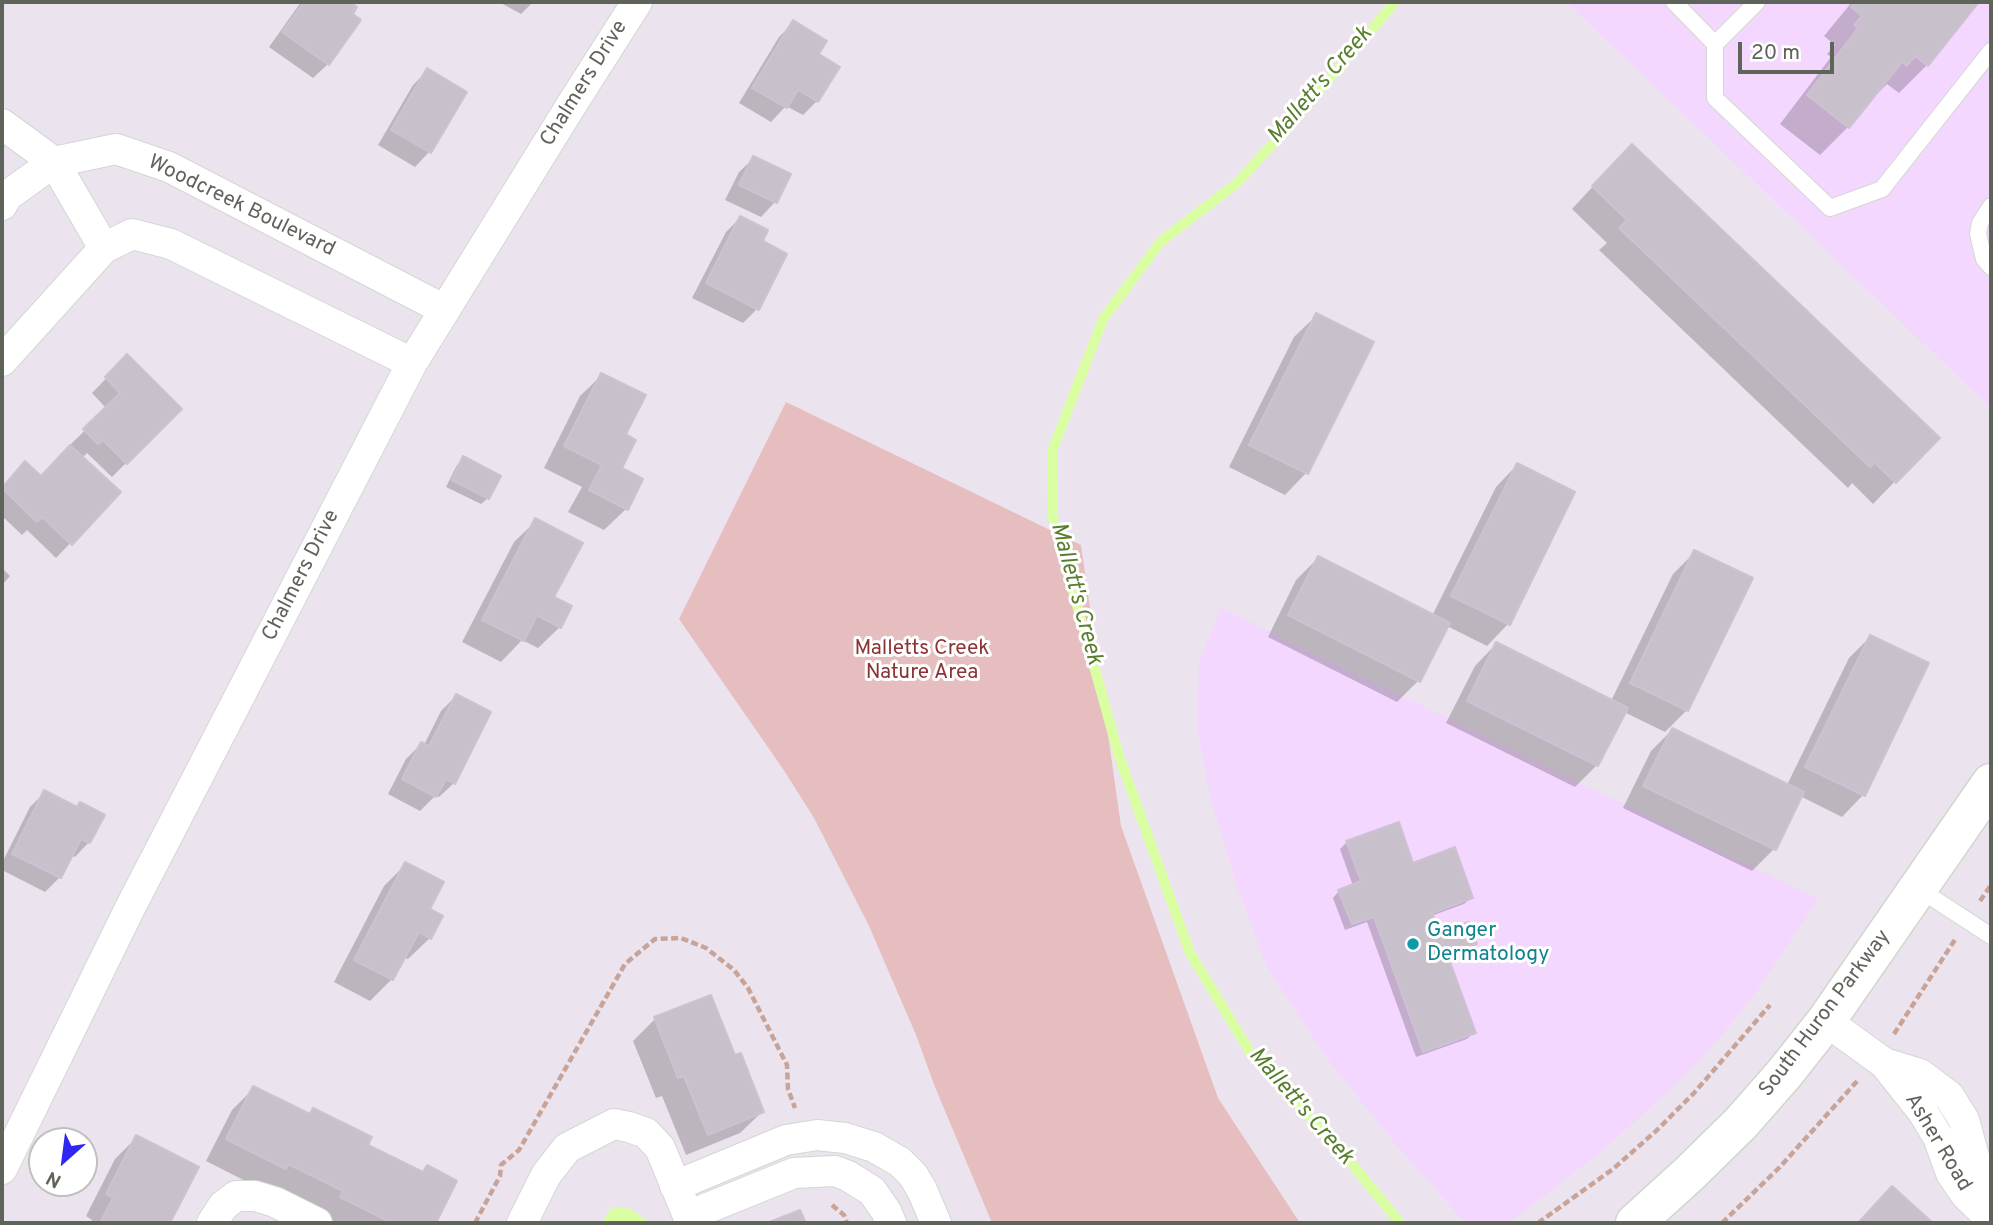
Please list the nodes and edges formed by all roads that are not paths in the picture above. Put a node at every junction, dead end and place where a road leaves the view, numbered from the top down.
1 (637, 2) edge
2 (1674, 2) edge
3 (1757, 2) edge
4 (1715, 44) junction
5 (1991, 51) edge
6 (2, 124) edge
7 (54, 162) junction
8 (2, 205) edge
9 (1991, 206) edge
10 (104, 248) junction
11 (1991, 267) edge
12 (445, 310) junction
13 (7, 347) edge
14 (412, 363) junction
15 (1991, 783) edge
16 (1919, 889) junction
17 (1991, 936) edge
18 (1826, 1021) junction
19 (1873, 1070) junction
20 (2, 1169) edge
21 (676, 1186) junction
22 (1991, 1208) edge
23 (690, 1219) edge
24 (1991, 1219) edge
25 (212, 1223) edge
26 (317, 1223) edge
27 (522, 1223) edge
28 (891, 1223) edge
29 (936, 1223) edge
30 (1634, 1223) edge

1 - 12 street, Chalmers Drive
2 - 4 lane
3 - 4 lane
4 - 5 lane
6 - 7 street
7 - 8 street, Woodcreek Boulevard
7 - 10 street
7 - 12 street, Woodcreek Boulevard
9 - 11 lane
10 - 13 street
10 - 14 street
12 - 14 street, Chalmers Drive
14 - 20 street, Chalmers Drive
15 - 16 main road, South Huron Parkway
16 - 17 lane
16 - 18 main road, South Huron Parkway
18 - 19 street, Asher Road
18 - 30 main road, South Huron Parkway
19 - 22 street, Asher Road
19 - 24 street, Asher Road
21 - 23 street
21 - 27 street
21 - 29 street
23 - 28 street
25 - 26 street

